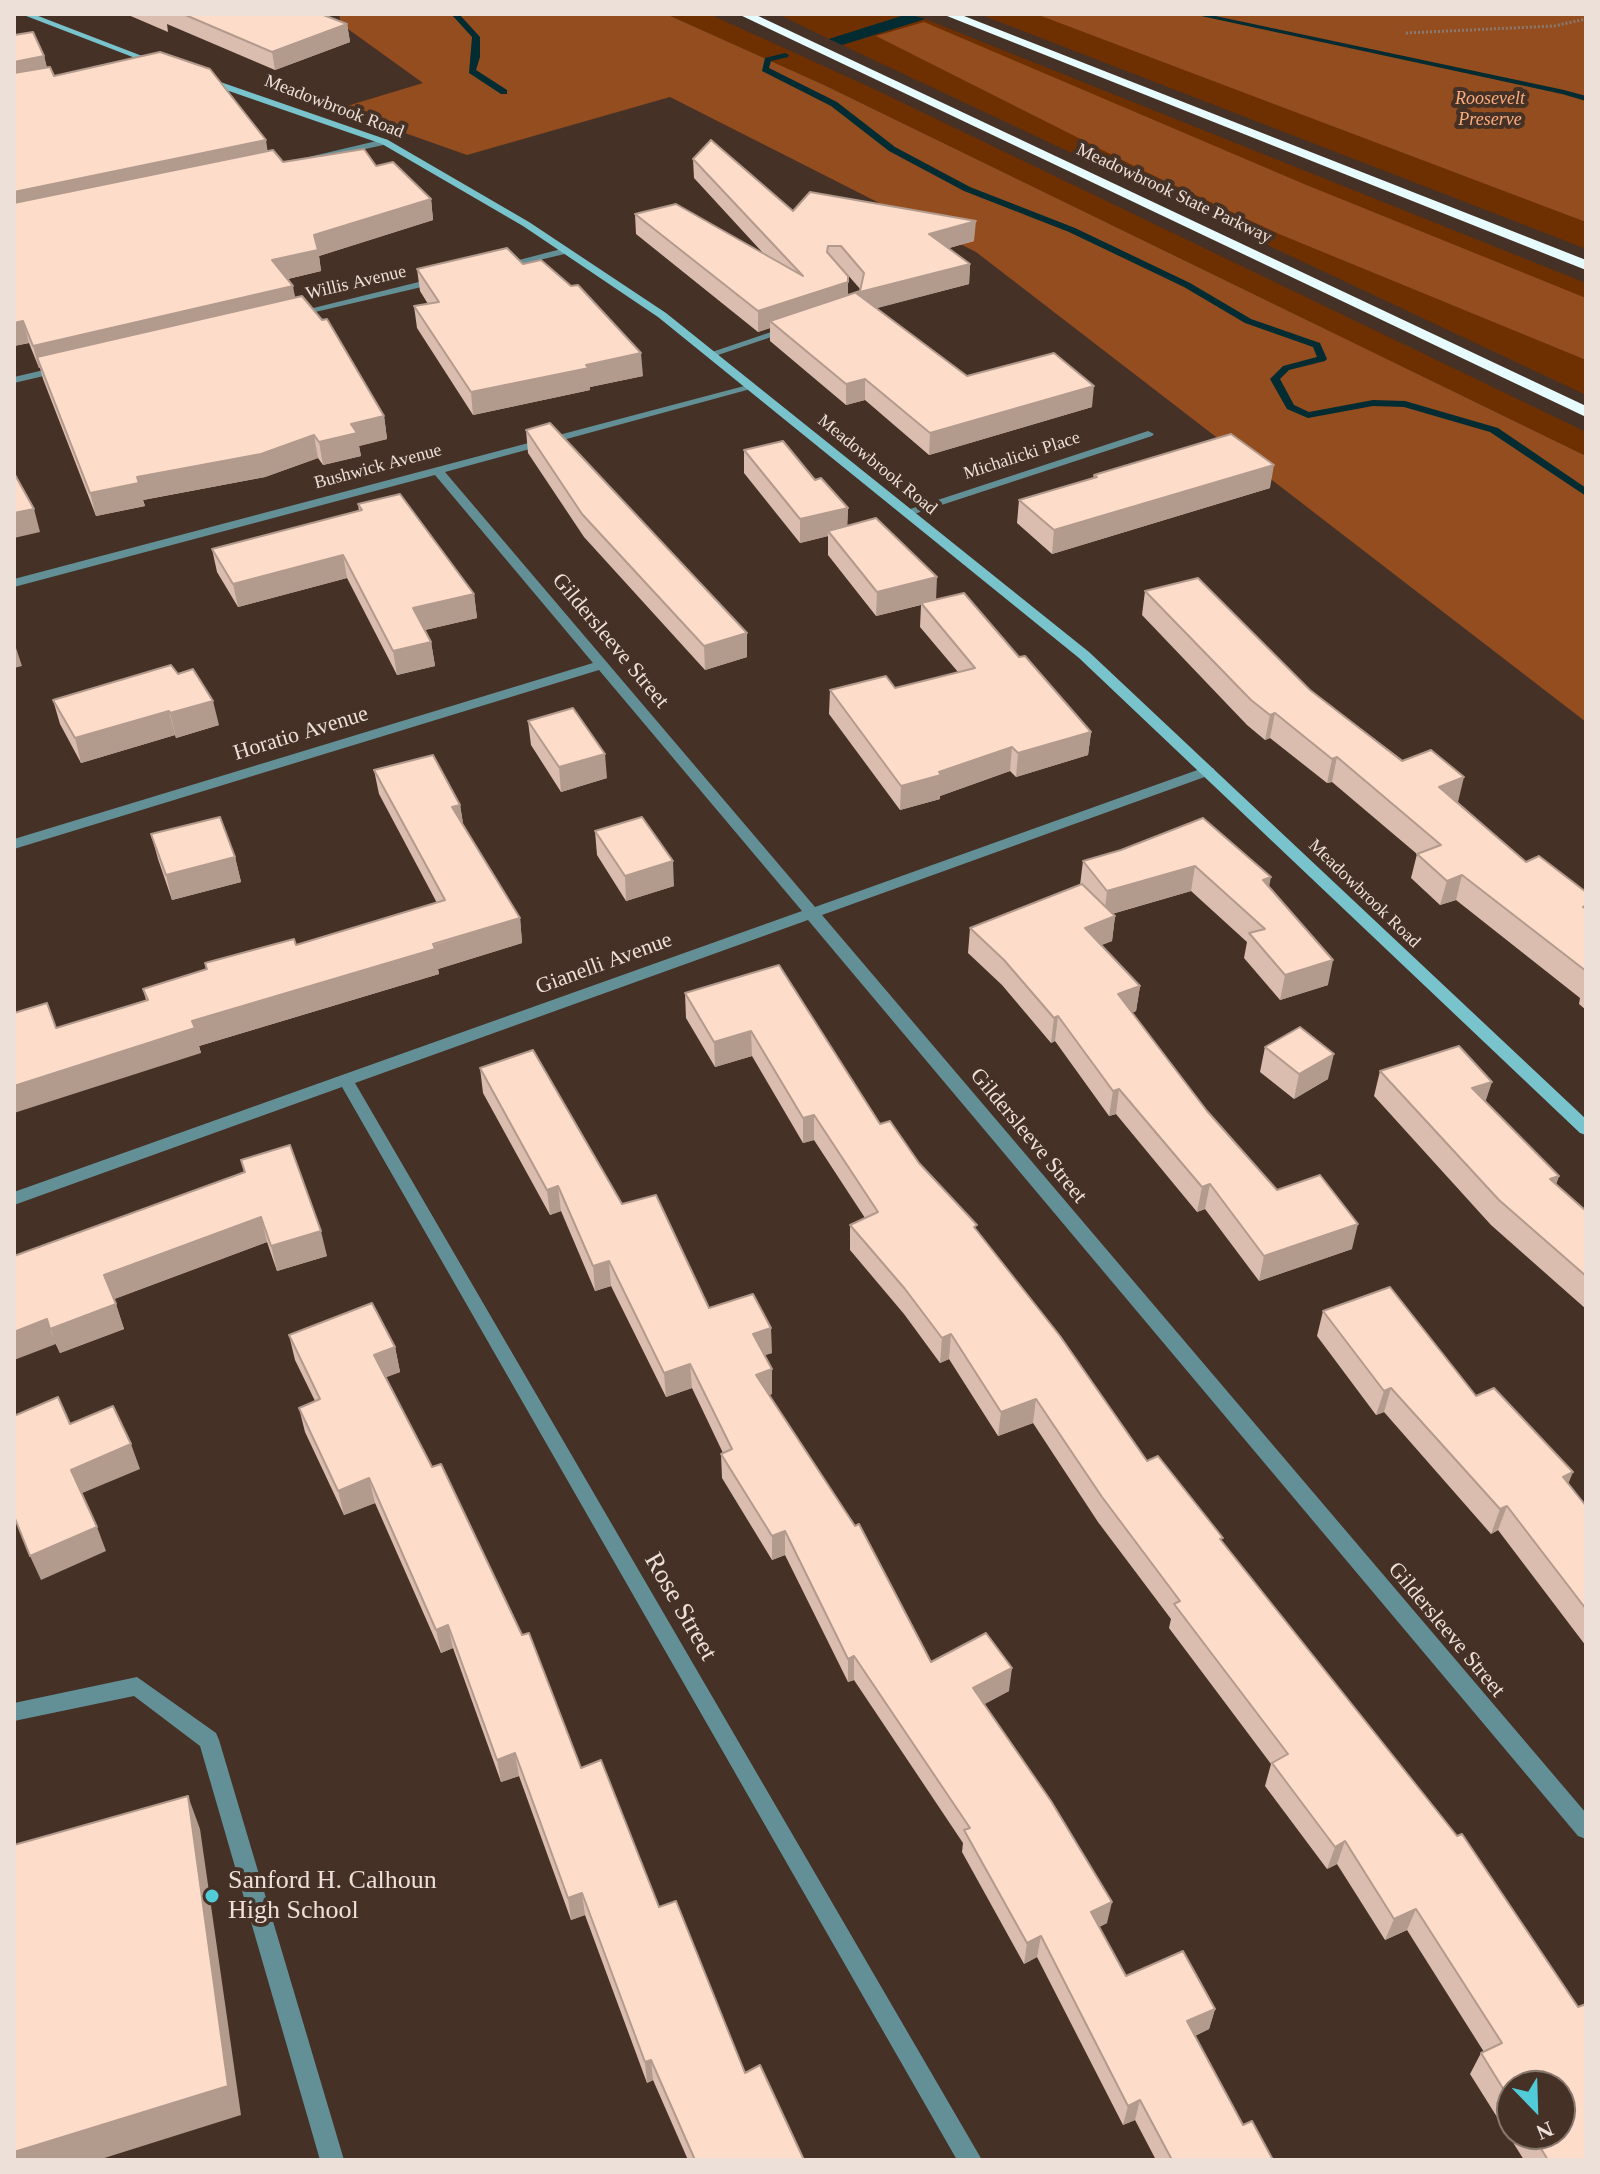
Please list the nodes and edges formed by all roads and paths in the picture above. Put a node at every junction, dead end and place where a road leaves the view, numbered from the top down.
1 (744, 14) edge
2 (948, 14) edge
3 (33, 15) edge
4 (1586, 19) edge
5 (1406, 33) dead end
6 (154, 62) junction
7 (139, 65) edge
8 (169, 67) edge
9 (184, 72) edge
10 (385, 142) junction
11 (292, 162) edge
12 (565, 251) junction
13 (1586, 265) edge
14 (491, 268) edge
15 (445, 279) edge
16 (276, 318) edge
17 (796, 327) edge
18 (711, 354) junction
19 (76, 365) edge
20 (14, 380) edge
21 (752, 387) junction
22 (1586, 412) edge
23 (1148, 434) dead end
24 (437, 470) junction
25 (907, 512) junction
26 (14, 583) edge
27 (602, 665) junction
28 (1208, 771) junction
29 (14, 844) edge
30 (810, 913) junction
31 (346, 1080) junction
32 (1586, 1129) edge
33 (14, 1199) edge
34 (14, 1712) edge
35 (1586, 1829) edge
36 (332, 2160) edge
37 (970, 2160) edge

1 - 22 highway, Meadowbrook State Parkway
2 - 13 highway
3 - 6 street
4 - 5 path
6 - 7 street
6 - 8 street
9 - 10 street, Meadowbrook Road
10 - 11 street
10 - 12 street, Meadowbrook Road
12 - 14 street
12 - 18 street, Meadowbrook Road
15 - 16 street, Willis Avenue
17 - 18 street
18 - 21 street, Meadowbrook Road
19 - 20 street
21 - 24 street, Bushwick Avenue
21 - 25 street, Meadowbrook Road
23 - 25 street, Michalicki Place
24 - 26 street, Bushwick Avenue
24 - 27 street, Gildersleeve Street
25 - 28 street, Meadowbrook Road
27 - 29 street, Horatio Avenue
27 - 30 street, Gildersleeve Street
28 - 30 street, Gianelli Avenue
28 - 32 street, Meadowbrook Road
30 - 31 street, Gianelli Avenue
30 - 35 street, Gildersleeve Street
31 - 33 street, Gianelli Avenue
31 - 37 street, Rose Street
34 - 36 street

